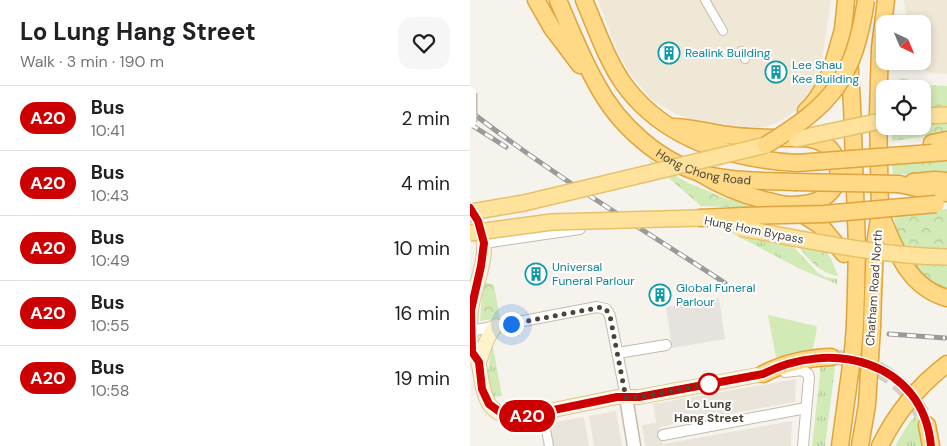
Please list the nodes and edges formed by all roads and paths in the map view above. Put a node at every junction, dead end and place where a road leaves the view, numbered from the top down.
1 (558, 0) edge
2 (584, 0) edge
3 (705, 0) edge
4 (846, 0) edge
5 (866, 0) edge
6 (886, 0) edge
7 (537, 2) edge
8 (843, 30) junction
9 (723, 31) dead end
10 (741, 51) dead end
11 (746, 59) dead end
12 (596, 84) junction
13 (470, 92) edge
14 (947, 115) edge
15 (931, 116) edge
16 (470, 122) edge
17 (876, 122) edge
18 (670, 127) junction
19 (749, 138) junction
20 (947, 140) edge
21 (766, 145) junction
22 (947, 152) edge
23 (856, 165) junction
24 (698, 172) junction
25 (941, 192) edge
26 (788, 206) junction
27 (470, 212) edge
28 (880, 212) junction
29 (700, 218) junction
30 (580, 229) dead end
31 (479, 238) edge
32 (947, 257) edge
33 (855, 270) junction
34 (947, 298) edge
35 (496, 326) junction
36 (470, 331) edge
37 (666, 344) dead end
38 (618, 353) junction
39 (474, 356) edge
40 (831, 357) tunnel mouth
41 (947, 364) edge
42 (763, 374) junction
43 (626, 398) junction
44 (806, 408) junction
45 (543, 413) junction
46 (927, 425) tunnel mouth
47 (663, 435) dead end
48 (548, 446) edge
49 (634, 446) edge
50 (803, 446) edge
51 (840, 446) edge
52 (860, 446) edge
53 (880, 446) edge
54 (931, 446) edge

1 - 12 highway, Hong Chong Road
2 - 18 highway, Hong Chong Road
3 - 9 street
4 - 8 highway
5 - 21 highway, bridge
6 - 28 highway, Chatham Road North
7 - 12 highway
8 - 19 highway
8 - 23 highway, Chatham Road North
10 - 11 street
12 - 24 highway, Hong Chong Road
13 - 16 street, bridge
14 - 15 main road
17 - 21 main road, bridge
18 - 19 highway
18 - 23 highway, Hong Chong Road, bridge
19 - 26 highway
20 - 23 highway, bridge
21 - 27 main road, bridge
22 - 23 highway, bridge
23 - 33 highway, Chatham Road North
24 - 25 highway, Hong Chong Road, bridge
24 - 26 highway
25 - 29 highway, bridge
26 - 33 highway
28 - 34 highway
28 - 52 highway, Chatham Road North, bridge
29 - 31 main road, Hung Hom Bypass, bridge
29 - 32 main road, Hung Hom Bypass, bridge
30 - 31 street
31 - 36 main road
33 - 51 highway, Chatham Road North, bridge
35 - 36 street
35 - 38 street
35 - 39 main road
36 - 39 main road
37 - 38 street
38 - 43 street
39 - 45 main road
40 - 42 highway
41 - 53 highway
42 - 43 main road
42 - 44 street
43 - 45 main road
43 - 49 street
44 - 47 street
44 - 50 street
45 - 48 street
46 - 54 highway

